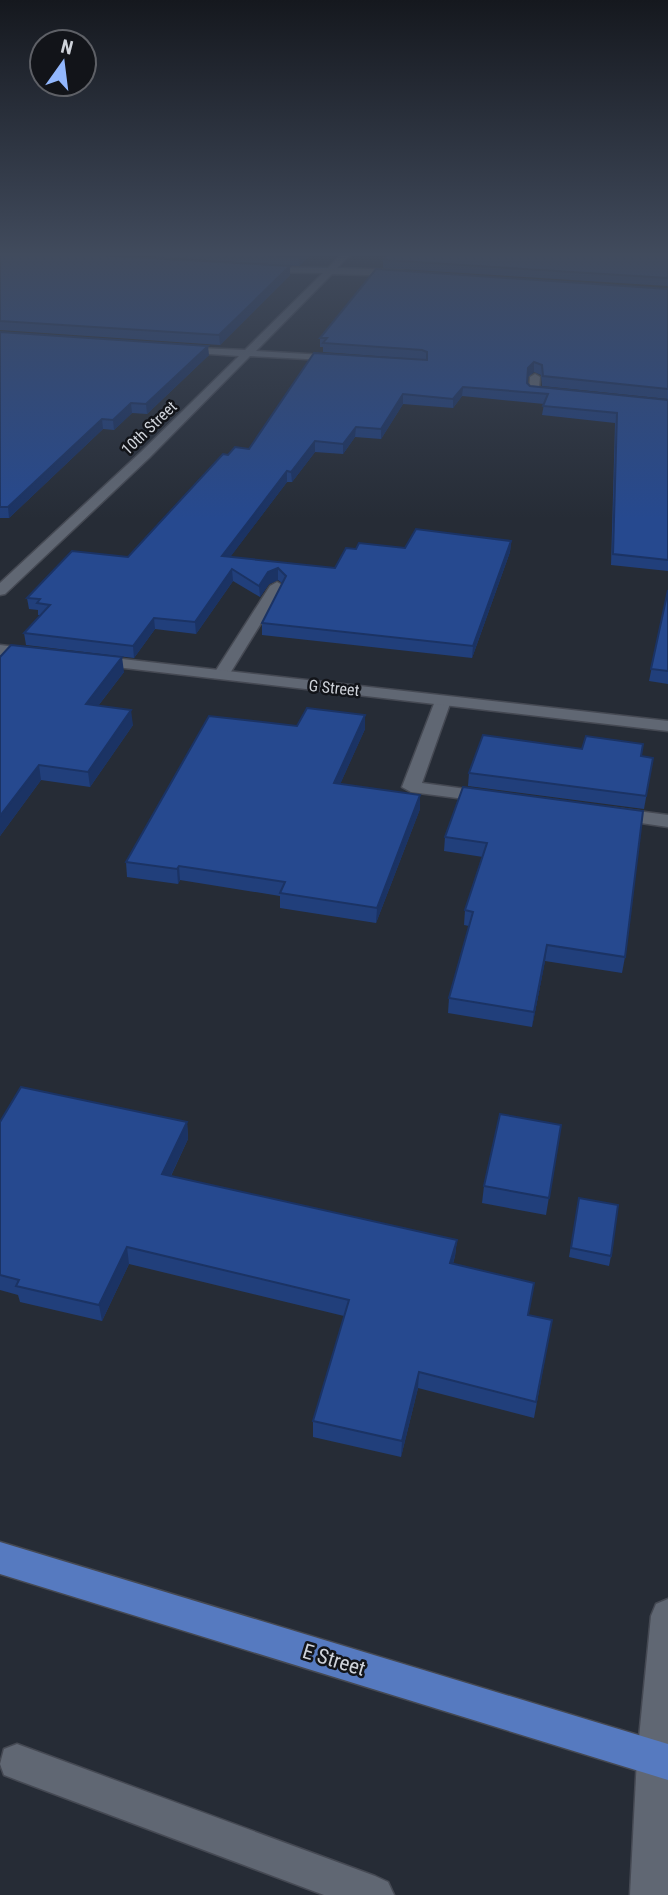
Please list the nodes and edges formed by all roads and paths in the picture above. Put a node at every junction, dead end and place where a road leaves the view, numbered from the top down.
1 (259, 342) edge
2 (165, 348) edge
3 (247, 355) junction
4 (355, 360) edge
5 (535, 377) edge
6 (571, 394) edge
7 (277, 586) edge
8 (0, 591) edge
9 (0, 650) edge
10 (55, 657) edge
11 (83, 660) edge
12 (220, 675) junction
13 (443, 701) junction
14 (668, 726) edge
15 (506, 799) edge
16 (600, 812) edge
17 (668, 821) edge
18 (0, 1558) edge
19 (668, 1616) edge
20 (661, 1760) edge
21 (17, 1762) dead end
22 (375, 1895) edge
23 (649, 1895) edge

1 - 3 street, 10th Street
2 - 3 street
3 - 4 street
3 - 8 street, 10th Street
5 - 6 street
7 - 12 street
9 - 10 street
11 - 12 street, G Street
12 - 13 street, G Street
13 - 14 street, G Street
13 - 15 street
16 - 17 street
18 - 20 main road, E Street
19 - 20 street
20 - 23 street
21 - 22 street

